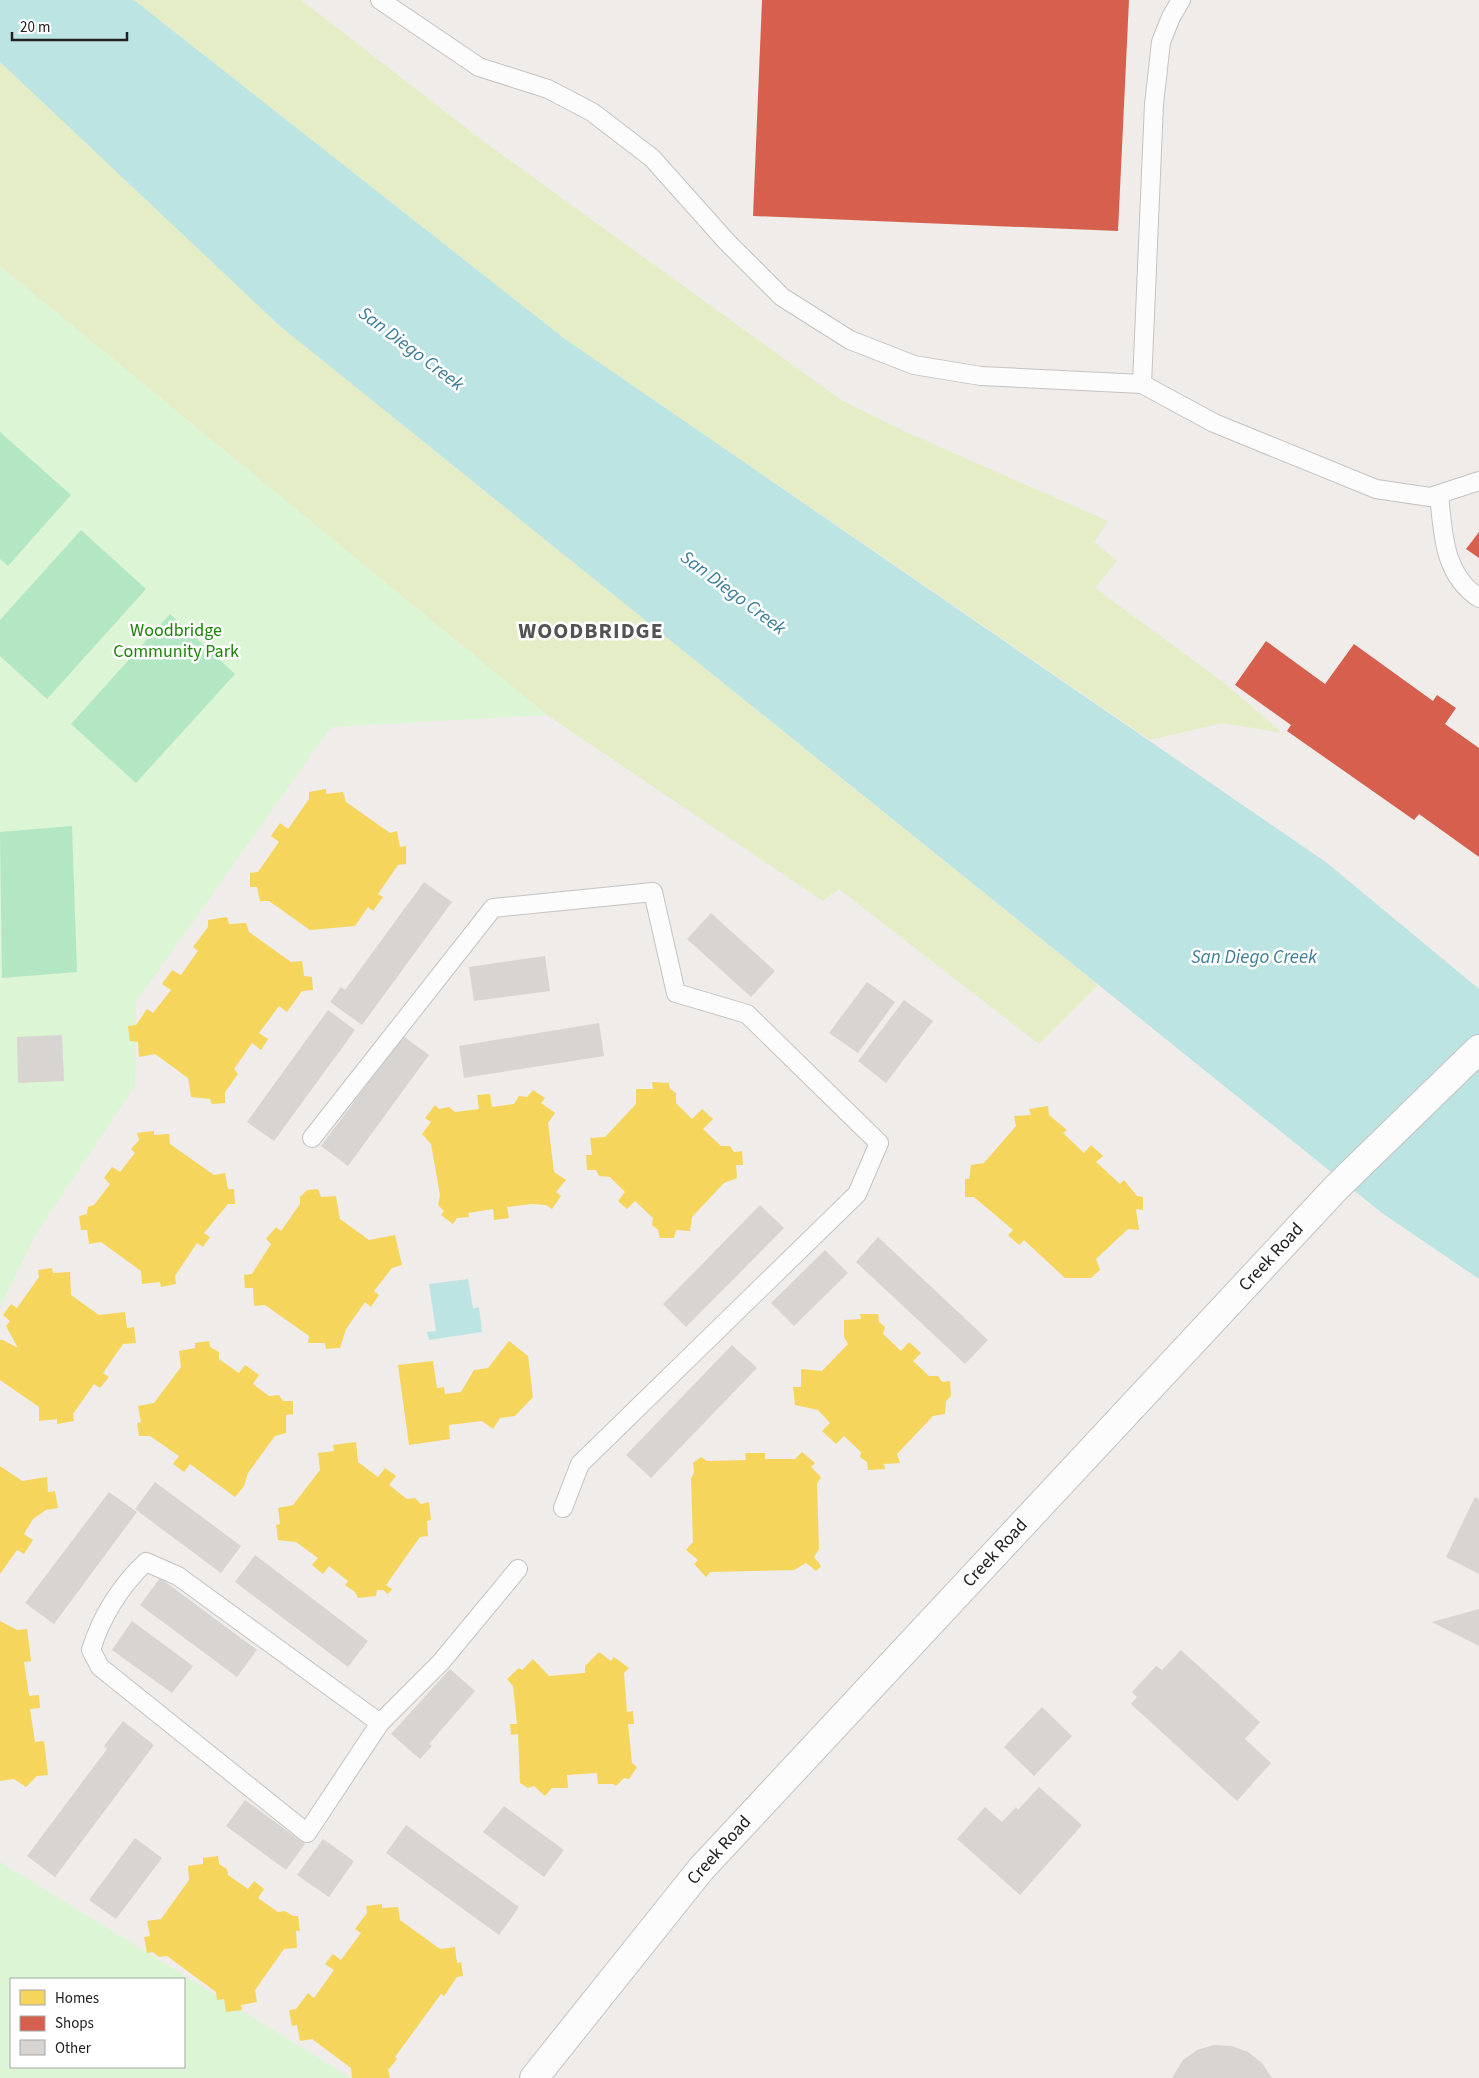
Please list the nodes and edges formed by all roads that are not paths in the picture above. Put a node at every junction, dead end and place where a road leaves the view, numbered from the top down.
1 (380, 0) edge
2 (1181, 0) edge
3 (1142, 384) junction
4 (1479, 481) edge
5 (1439, 494) junction
6 (1479, 598) edge
7 (1479, 1049) edge
8 (312, 1138) dead end
9 (563, 1508) dead end
10 (518, 1569) dead end
11 (380, 1723) junction
12 (534, 2078) edge

1 - 3 lane
2 - 3 lane
3 - 5 lane
4 - 5 lane
5 - 6 lane
7 - 12 street, Creek Road
8 - 9 lane
10 - 11 lane
11 - 11 lane

